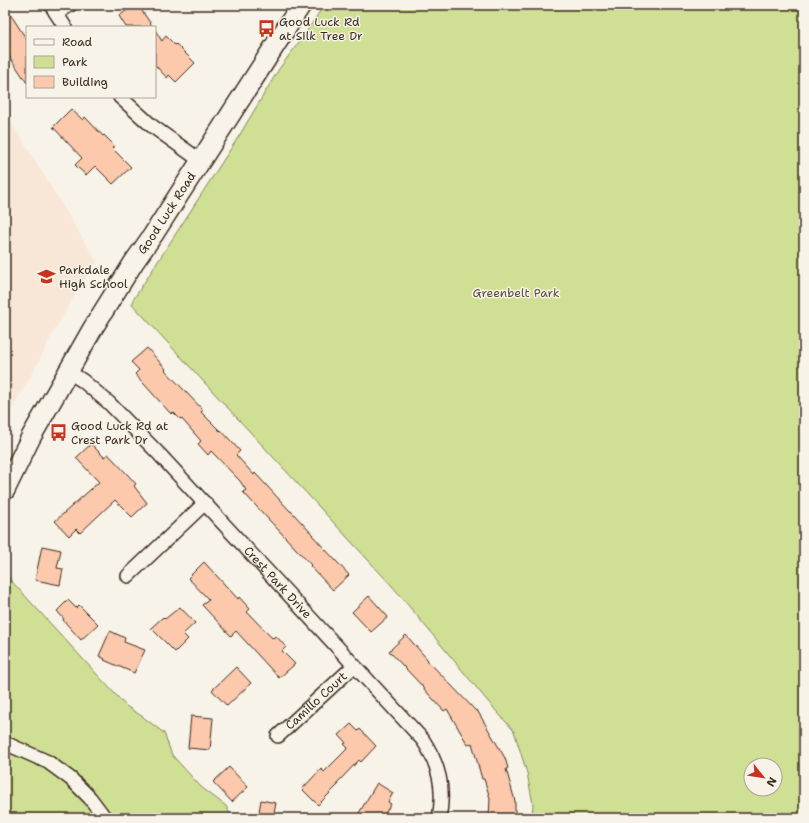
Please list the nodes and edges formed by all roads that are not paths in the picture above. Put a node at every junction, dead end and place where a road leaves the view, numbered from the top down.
1 (70, 5) edge
2 (301, 5) edge
3 (54, 9) edge
4 (64, 26) edge
5 (121, 98) edge
6 (201, 161) junction
7 (68, 372) junction
8 (5, 490) edge
9 (205, 503) junction
10 (128, 576) dead end
11 (354, 666) junction
12 (278, 736) dead end
13 (5, 743) edge
14 (105, 818) edge
15 (439, 818) edge

1 - 3 street
2 - 6 main road, Good Luck Road
3 - 4 street
5 - 6 street
6 - 7 main road, Good Luck Road
7 - 8 main road, Good Luck Road
7 - 9 street, Crest Park Drive
9 - 10 street
9 - 11 street, Crest Park Drive
11 - 12 street, Camillo Court
11 - 15 street, Crest Park Drive
13 - 14 street

